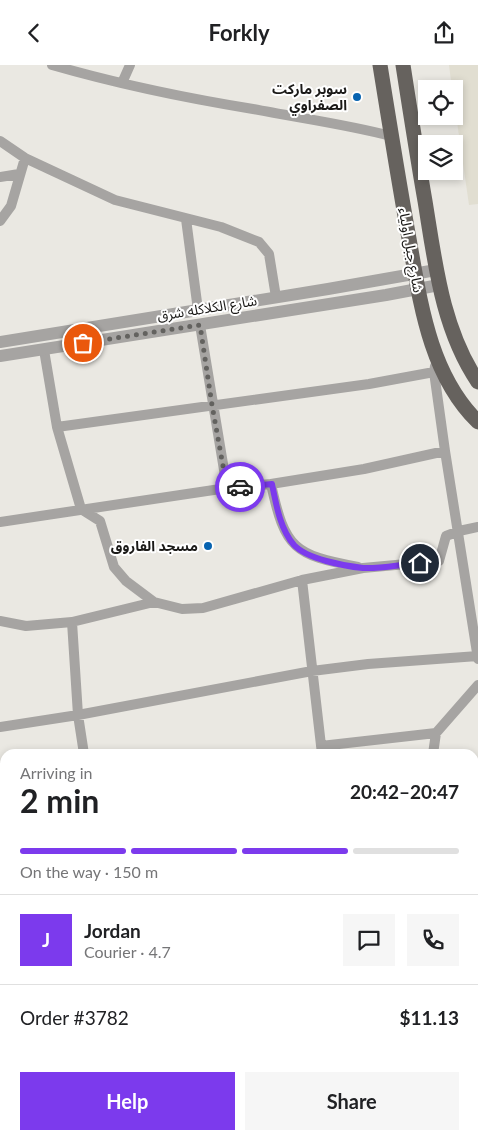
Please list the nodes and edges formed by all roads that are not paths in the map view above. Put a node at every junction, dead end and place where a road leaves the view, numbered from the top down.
1 (52, 65) edge
2 (130, 65) edge
3 (380, 65) edge
4 (403, 65) edge
5 (122, 83) junction
6 (391, 136) junction
7 (0, 141) edge
8 (24, 158) junction
9 (19, 174) junction
10 (0, 177) edge
11 (186, 219) junction
12 (0, 221) edge
13 (436, 270) junction
14 (415, 274) junction
15 (439, 285) junction
16 (418, 289) junction
17 (276, 297) junction
18 (198, 310) junction
19 (200, 325) junction
20 (0, 342) edge
21 (44, 349) junction
22 (0, 356) edge
23 (435, 366) junction
24 (478, 382) edge
25 (212, 405) junction
26 (478, 422) edge
27 (58, 427) junction
28 (444, 451) junction
29 (272, 484) junction
30 (227, 488) junction
31 (81, 509) junction
32 (0, 522) edge
33 (478, 527) edge
34 (459, 531) junction
35 (363, 568) junction
36 (302, 580) junction
37 (154, 603) junction
38 (0, 621) edge
39 (72, 622) junction
40 (478, 657) edge
41 (312, 671) junction
42 (478, 685) edge
43 (78, 715) junction
44 (0, 727) edge
45 (436, 733) junction
46 (83, 749) edge
47 (322, 749) edge
48 (329, 749) edge
49 (434, 749) edge

1 - 5 street
2 - 5 street
3 - 6 highway, شارع جبل اولياء
4 - 13 highway, شارع جبل اولياء
5 - 6 street
6 - 14 highway, شارع جبل اولياء
7 - 8 street
8 - 9 street
8 - 11 street
9 - 10 street
9 - 12 street
11 - 17 street
11 - 18 street
13 - 14 street, شارع الكلاكله شرق
13 - 15 highway, شارع جبل اولياء
14 - 16 highway, شارع جبل اولياء
14 - 17 street, شارع الكلاكله شرق
15 - 16 street, شارع الكلاكله شرق
15 - 24 highway, شارع جبل اولياء
16 - 19 street, شارع الكلاكله شرق
16 - 23 highway, شارع جبل اولياء
17 - 18 street, شارع الكلاكله شرق
18 - 20 street, شارع الكلاكله شرق
19 - 21 street, شارع الكلاكله شرق
19 - 25 street
21 - 22 street, شارع الكلاكله شرق
21 - 27 street
23 - 25 street
23 - 26 highway, شارع جبل اولياء
23 - 28 street
25 - 27 street
25 - 30 street
27 - 31 street
28 - 29 street
28 - 34 street
29 - 30 street
29 - 35 street
30 - 31 street
31 - 32 street
31 - 37 street
33 - 34 street
34 - 35 street
34 - 40 street
35 - 36 street
36 - 37 street
36 - 41 street
37 - 39 street
38 - 39 street
39 - 43 street
40 - 41 street
41 - 43 street
41 - 47 street
42 - 45 street
43 - 44 street
43 - 46 street
45 - 48 street
45 - 49 street

